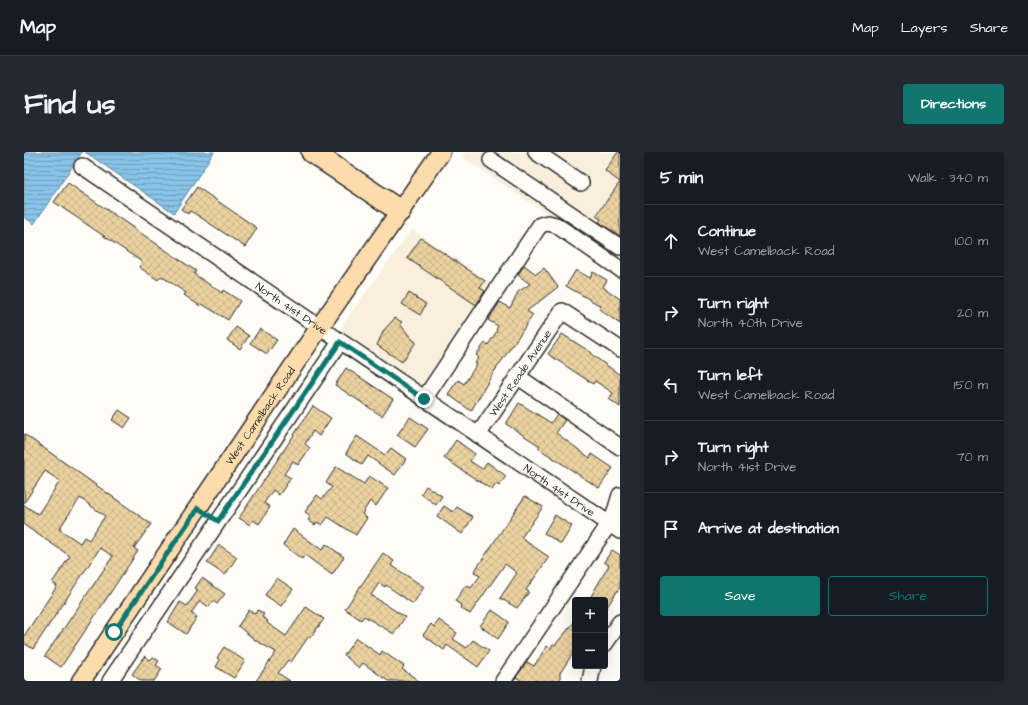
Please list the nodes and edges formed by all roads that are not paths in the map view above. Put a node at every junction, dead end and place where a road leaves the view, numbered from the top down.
1 (312, 152) edge
2 (441, 152) edge
3 (536, 152) edge
4 (491, 160) dead end
5 (82, 166) dead end
6 (581, 183) dead end
7 (400, 211) junction
8 (620, 247) edge
9 (620, 269) edge
10 (319, 328) junction
11 (340, 342) junction
12 (620, 349) edge
13 (517, 376) junction
14 (424, 399) junction
15 (478, 435) junction
16 (620, 447) edge
17 (620, 495) edge
18 (198, 508) junction
19 (218, 521) junction
20 (614, 528) edge
21 (620, 622) edge
22 (608, 640) edge
23 (592, 669) edge
24 (81, 681) edge
25 (110, 681) edge
26 (503, 681) edge
27 (590, 681) edge

1 - 7 highway
2 - 7 main road, West Camelback Road
3 - 6 street
4 - 8 street
5 - 10 street, North 41st Drive
7 - 10 main road, West Camelback Road
9 - 14 street
10 - 11 street, North 41st Drive
10 - 18 main road, West Camelback Road
11 - 14 street, North 41st Drive
11 - 19 street
12 - 13 street, West Reade Avenue
13 - 15 street, West Reade Avenue
13 - 16 street
14 - 15 street, North 41st Drive
15 - 20 street, North 41st Drive
17 - 20 street
18 - 19 street
18 - 24 main road, West Camelback Road
19 - 25 street
20 - 26 street
21 - 22 street
23 - 27 street

